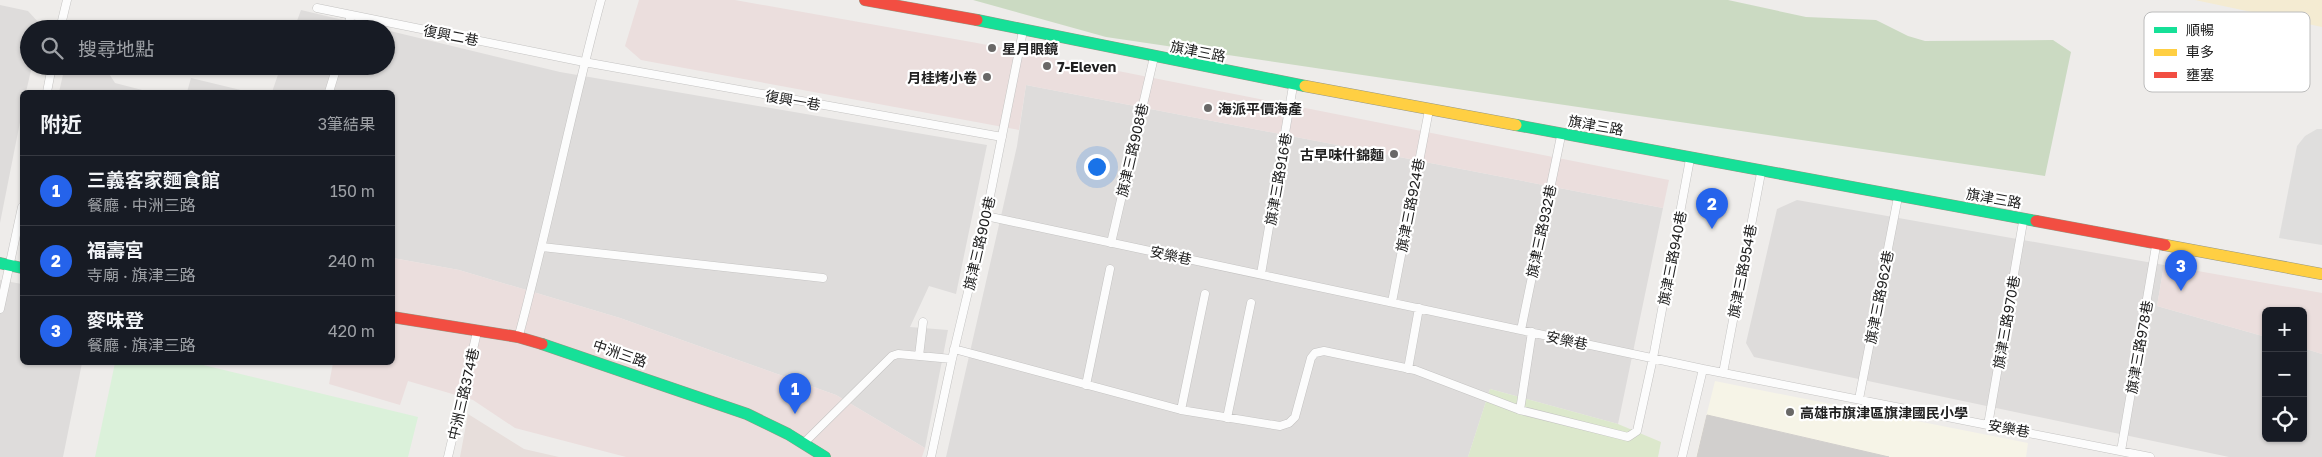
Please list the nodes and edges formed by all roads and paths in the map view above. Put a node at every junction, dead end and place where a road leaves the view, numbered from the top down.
1 (67, 0) edge
2 (601, 0) edge
3 (865, 0) edge
4 (317, 8) dead end
5 (351, 15) junction
6 (62, 20) edge
7 (350, 20) edge
8 (376, 20) edge
9 (395, 24) edge
10 (1024, 29) junction
11 (1154, 58) junction
12 (584, 62) junction
13 (50, 75) edge
14 (334, 75) edge
15 (1294, 84) junction
16 (46, 90) edge
17 (330, 90) edge
18 (1429, 109) junction
19 (1561, 133) junction
20 (1002, 137) junction
21 (1691, 157) junction
22 (1761, 170) junction
23 (1899, 196) junction
24 (20, 214) edge
25 (986, 216) junction
26 (2023, 218) junction
27 (1111, 243) junction
28 (2156, 243) junction
29 (542, 247) junction
30 (5, 264) edge
31 (20, 268) edge
32 (1110, 269) dead end
33 (1261, 274) junction
34 (2322, 274) edge
35 (823, 278) dead end
36 (1205, 294) dead end
37 (1392, 302) junction
38 (1251, 303) dead end
39 (1419, 308) junction
40 (0, 309) edge
41 (395, 317) edge
42 (923, 322) dead end
43 (478, 330) junction
44 (1521, 330) junction
45 (1532, 332) junction
46 (518, 336) junction
47 (954, 349) junction
48 (919, 356) junction
49 (1653, 358) junction
50 (952, 359) junction
51 (1408, 368) junction
52 (1703, 369) junction
53 (1723, 373) junction
54 (1086, 385) junction
55 (1859, 398) junction
56 (1182, 410) junction
57 (1520, 410) junction
58 (1226, 418) junction
59 (1988, 425) junction
60 (803, 443) junction
61 (2121, 452) junction
62 (448, 457) edge
63 (824, 457) edge
64 (931, 457) edge
65 (1682, 457) edge
66 (2150, 457) edge

1 - 6 lane
2 - 12 lane
3 - 10 street, 旗津三路
4 - 5 lane, 復興二巷
5 - 7 lane
5 - 8 lane, 復興二巷
9 - 12 lane, 復興二巷
10 - 11 street, 旗津三路
10 - 20 lane, 旗津三路900巷
11 - 15 street, 旗津三路
11 - 27 lane, 旗津三路908巷
12 - 20 lane, 復興一巷
12 - 29 lane
13 - 16 lane
14 - 17 lane
15 - 18 street, 旗津三路
15 - 33 lane, 旗津三路916巷
18 - 19 street, 旗津三路
18 - 37 lane, 旗津三路924巷
19 - 21 street, 旗津三路
19 - 44 lane, 旗津三路932巷
20 - 25 lane, 旗津三路900巷
21 - 22 street, 旗津三路
21 - 49 lane, 旗津三路940巷
22 - 23 street, 旗津三路
22 - 53 lane, 旗津三路954巷
23 - 26 street, 旗津三路
23 - 55 lane, 旗津三路962巷
24 - 30 lane
25 - 27 lane, 安樂巷
25 - 47 lane, 旗津三路900巷
26 - 28 street, 旗津三路
26 - 59 lane, 旗津三路970巷
27 - 33 lane, 安樂巷
28 - 34 street, 旗津三路
28 - 61 lane, 旗津三路978巷
29 - 35 lane
29 - 46 lane
30 - 31 street
30 - 40 lane
32 - 54 lane
33 - 37 lane, 安樂巷
36 - 56 lane
37 - 39 lane, 安樂巷
38 - 58 lane
39 - 44 lane, 安樂巷
39 - 51 lane
41 - 43 street, 中洲三路
42 - 48 lane
43 - 46 street, 中洲三路
43 - 62 lane, 中洲三路374巷
44 - 45 lane, 安樂巷
45 - 49 lane, 安樂巷
45 - 57 lane
46 - 60 street, 中洲三路
47 - 50 lane, 旗津三路900巷
47 - 54 lane
48 - 50 lane
48 - 60 lane
49 - 52 lane, 安樂巷
49 - 57 lane, 旗津三路940巷
50 - 64 lane, 旗津三路900巷
51 - 57 lane
51 - 58 lane
52 - 53 lane, 安樂巷
52 - 65 lane
53 - 55 lane, 安樂巷
54 - 56 lane
55 - 59 lane, 安樂巷
56 - 58 lane
59 - 61 lane, 安樂巷
60 - 63 street, 中洲三路
61 - 66 lane, 安樂巷

